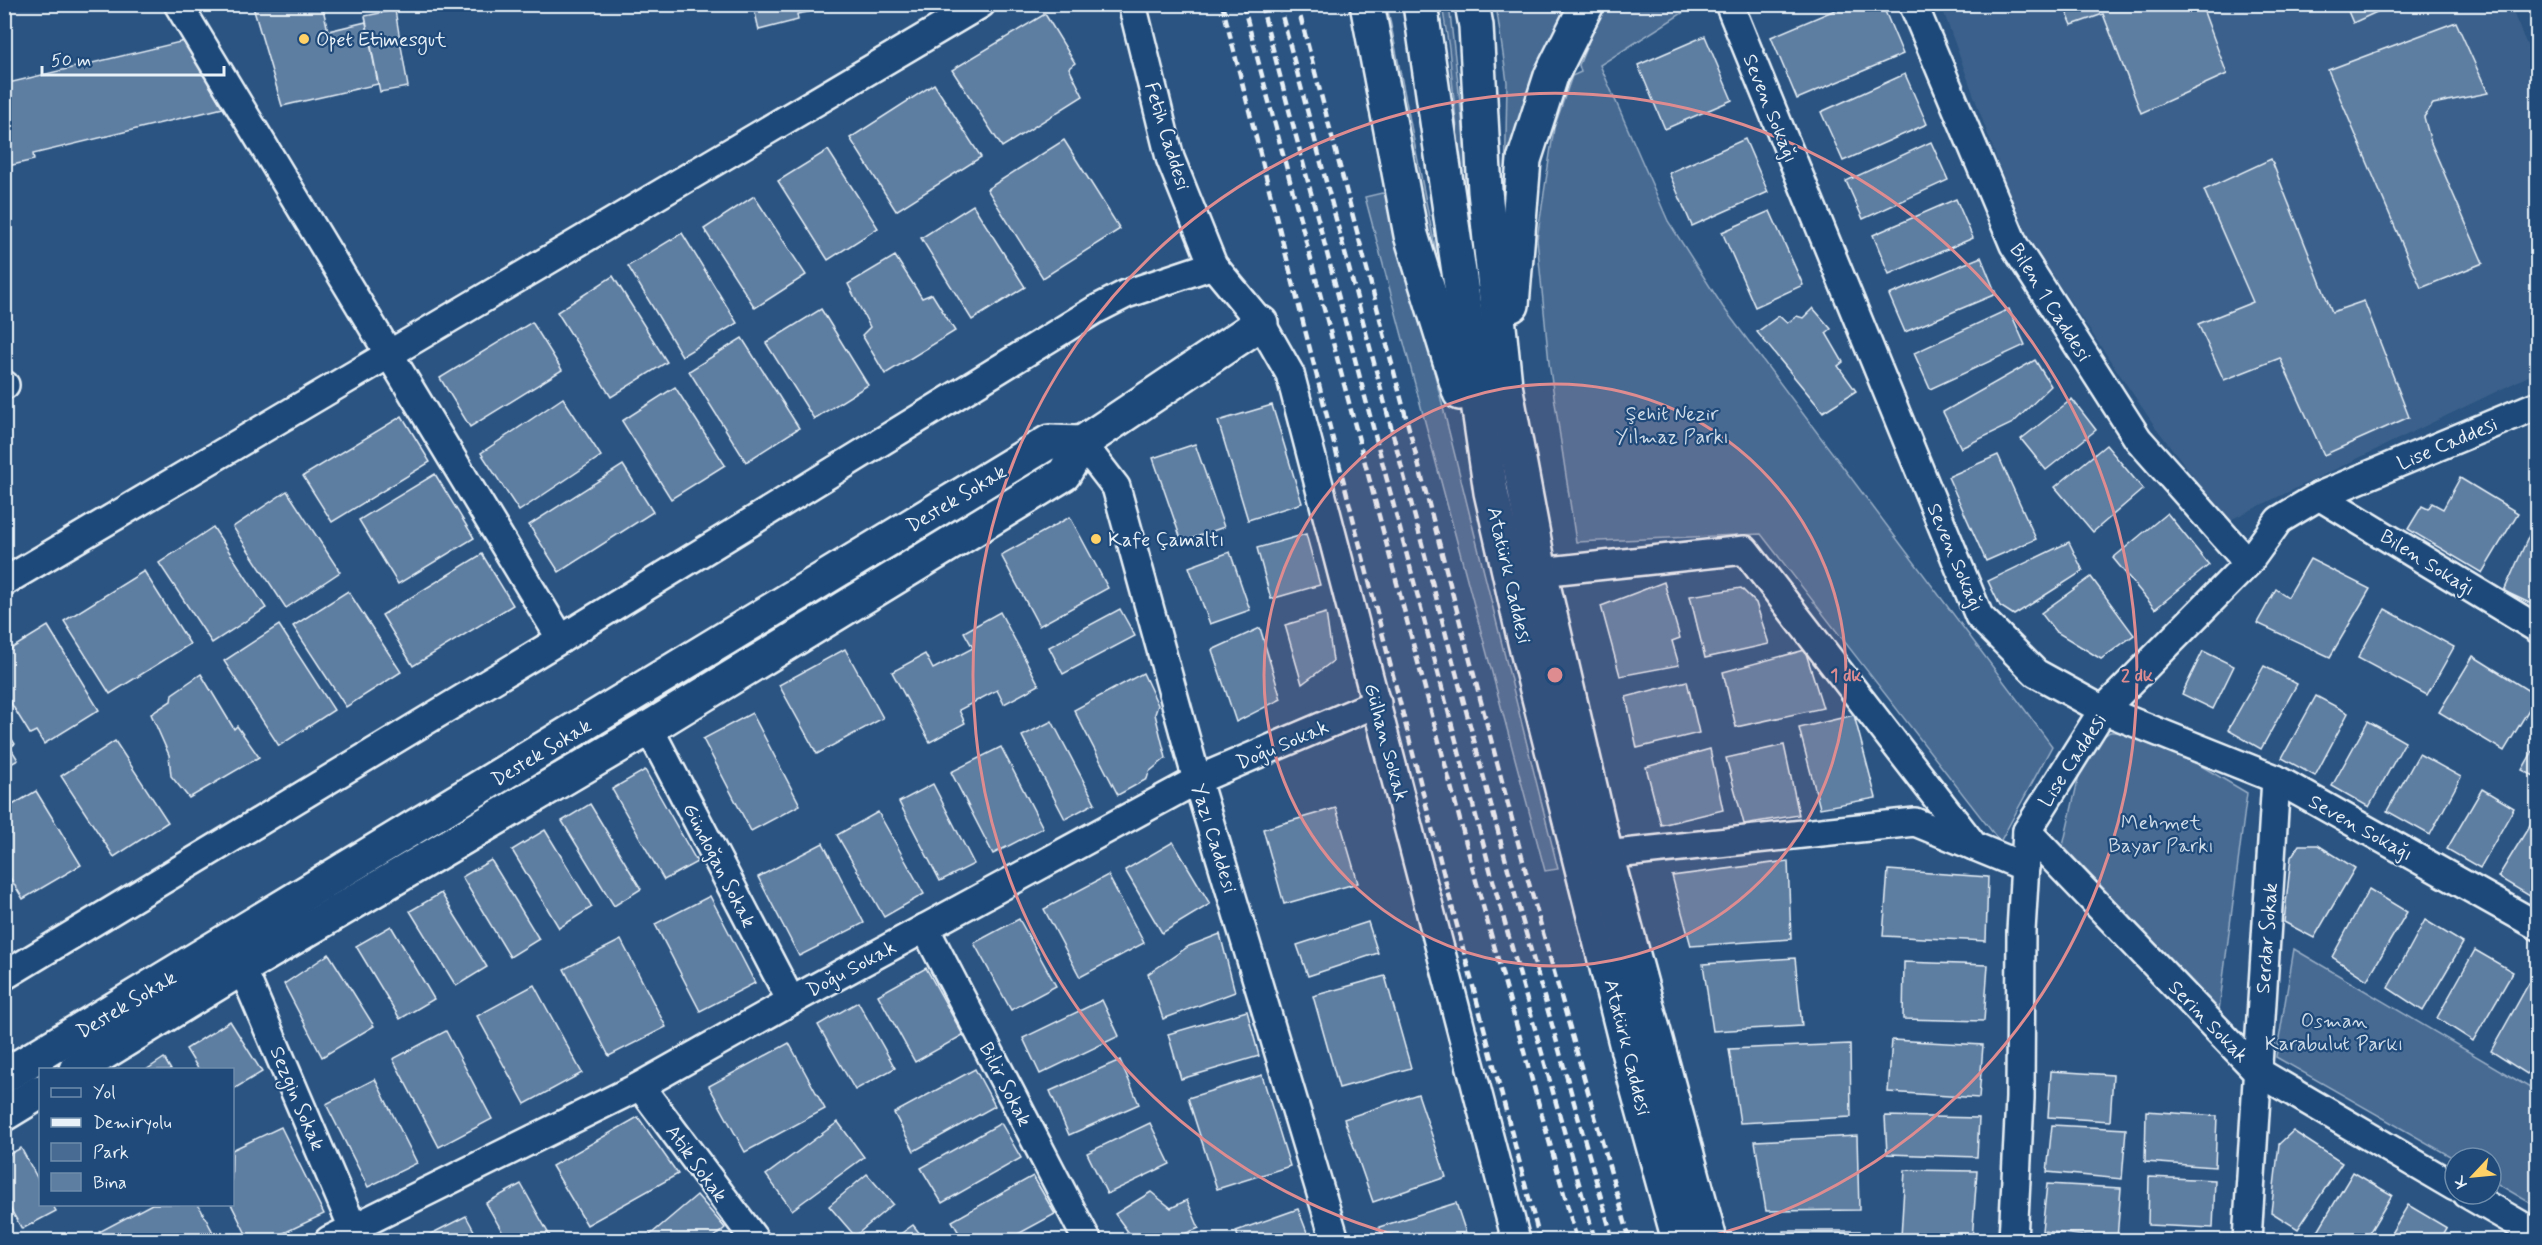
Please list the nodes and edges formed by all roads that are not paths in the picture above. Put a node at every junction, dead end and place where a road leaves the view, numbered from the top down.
1 (178, 4) edge
2 (981, 4) edge
3 (1132, 4) edge
4 (1367, 4) edge
5 (1420, 4) edge
6 (1472, 4) edge
7 (1587, 4) edge
8 (1729, 4) edge
9 (1913, 4) edge
10 (1213, 265) junction
11 (1261, 323) junction
12 (389, 353) junction
13 (1505, 385) junction
14 (2538, 405) edge
15 (1082, 443) junction
16 (1491, 492) junction
17 (2319, 495) junction
18 (2248, 563) junction
19 (1540, 572) junction
20 (4, 582) edge
21 (2538, 629) edge
22 (561, 639) junction
23 (1377, 703) junction
24 (2103, 710) junction
25 (649, 728) junction
26 (2276, 779) junction
27 (1197, 780) junction
28 (2027, 831) junction
29 (1974, 846) junction
30 (1606, 855) junction
31 (2025, 867) junction
32 (2538, 926) edge
33 (925, 928) junction
34 (242, 968) junction
35 (4, 976) edge
36 (791, 1001) junction
37 (79, 1068) edge
38 (2258, 1071) junction
39 (4, 1076) edge
40 (640, 1086) junction
41 (39, 1093) edge
42 (4, 1114) edge
43 (2443, 1180) edge
44 (2488, 1206) edge
45 (357, 1234) edge
46 (2538, 1235) edge
47 (329, 1240) edge
48 (754, 1240) edge
49 (1087, 1240) edge
50 (1335, 1240) edge
51 (1516, 1240) edge
52 (1679, 1240) edge
53 (1710, 1240) edge
54 (2013, 1240) edge
55 (2247, 1240) edge

1 - 12 street
2 - 12 street
3 - 10 street, Fetih Caddesi
4 - 16 main road
5 - 16 main road, Atatürk Caddesi
6 - 13 main road, Atatürk Caddesi
7 - 13 main road
8 - 24 street, Seven Sokağı
9 - 18 street, Bilen 1 Caddesi
10 - 11 street, Gülhan Sokak
10 - 22 street
11 - 15 main road, Destek Sokak
11 - 23 street, Gülhan Sokak
12 - 20 street
12 - 22 street
13 - 19 main road, Atatürk Caddesi
14 - 17 street, Lise Caddesi
15 - 25 main road, Destek Sokak
15 - 27 street, Yazı Caddesi
15 - 39 main road, Destek Sokak
16 - 52 main road, Atatürk Caddesi
17 - 18 street, Lise Caddesi
17 - 21 street, Bilen Sokağı
18 - 24 street, Lise Caddesi
19 - 29 street
19 - 30 main road, Atatürk Caddesi
22 - 35 street
23 - 27 street, Doğu Sokak
23 - 51 street, Gülhan Sokak
24 - 26 street, Seven Sokağı
24 - 28 street, Lise Caddesi
25 - 34 main road, Destek Sokak
25 - 36 street, Gündoğan Sokak
26 - 32 street, Seven Sokağı
26 - 38 street, Serdar Sokak
27 - 33 street, Doğu Sokak
27 - 50 street, Yazı Caddesi
28 - 31 street, Lise Caddesi
28 - 38 street, Serin Sokak
29 - 30 street
29 - 31 street
30 - 53 main road, Atatürk Caddesi
31 - 54 street, Lise Caddesi
33 - 36 street, Doğu Sokak
33 - 49 street, Bilir Sokak
34 - 37 main road, Destek Sokak
34 - 45 street, Sezgin Sokak
36 - 40 street, Doğu Sokak
38 - 43 street, Serin Sokak
38 - 55 street, Serdar Sokak
40 - 45 street, Doğu Sokak
40 - 48 street, Atik Sokak
41 - 42 main road
44 - 46 street
45 - 47 street, Doğu Sokak

